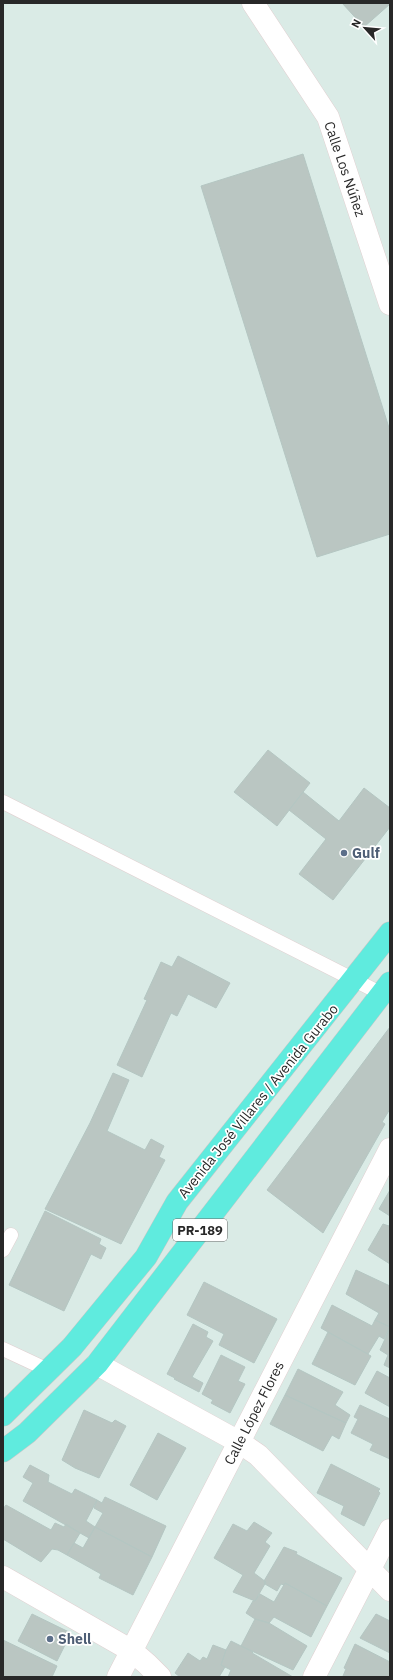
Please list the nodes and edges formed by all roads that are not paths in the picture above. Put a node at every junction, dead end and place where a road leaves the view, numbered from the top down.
1 (253, 3) edge
2 (390, 304) edge
3 (3, 802) edge
4 (390, 933) edge
5 (354, 980) junction
6 (387, 992) edge
7 (390, 1150) edge
8 (10, 1235) dead end
9 (3, 1250) edge
10 (3, 1349) edge
11 (97, 1364) junction
12 (48, 1370) junction
13 (3, 1415) edge
14 (239, 1442) junction
15 (3, 1451) edge
16 (390, 1530) edge
17 (369, 1570) junction
18 (3, 1577) edge
19 (390, 1590) edge
20 (132, 1651) junction
21 (118, 1677) edge
22 (160, 1677) edge
23 (314, 1677) edge

1 - 2 street, Calle Los Núñez
3 - 5 lane
4 - 5 main road, Avenida José Villares / Avenida Gurabo / PR-189
5 - 6 lane
5 - 12 main road, Avenida José Villares / Avenida Gurabo / PR-189
6 - 11 main road, PR-189
7 - 14 street, Calle López Flores
8 - 9 lane
10 - 12 lane
11 - 14 street
11 - 15 main road, PR-189
12 - 13 main road, Avenida José Villares / Avenida Gurabo / PR-189
14 - 17 street
14 - 20 street, Calle López Flores
16 - 17 street
17 - 19 street
17 - 23 street
18 - 20 street
20 - 21 street, Calle López Flores
20 - 22 street

